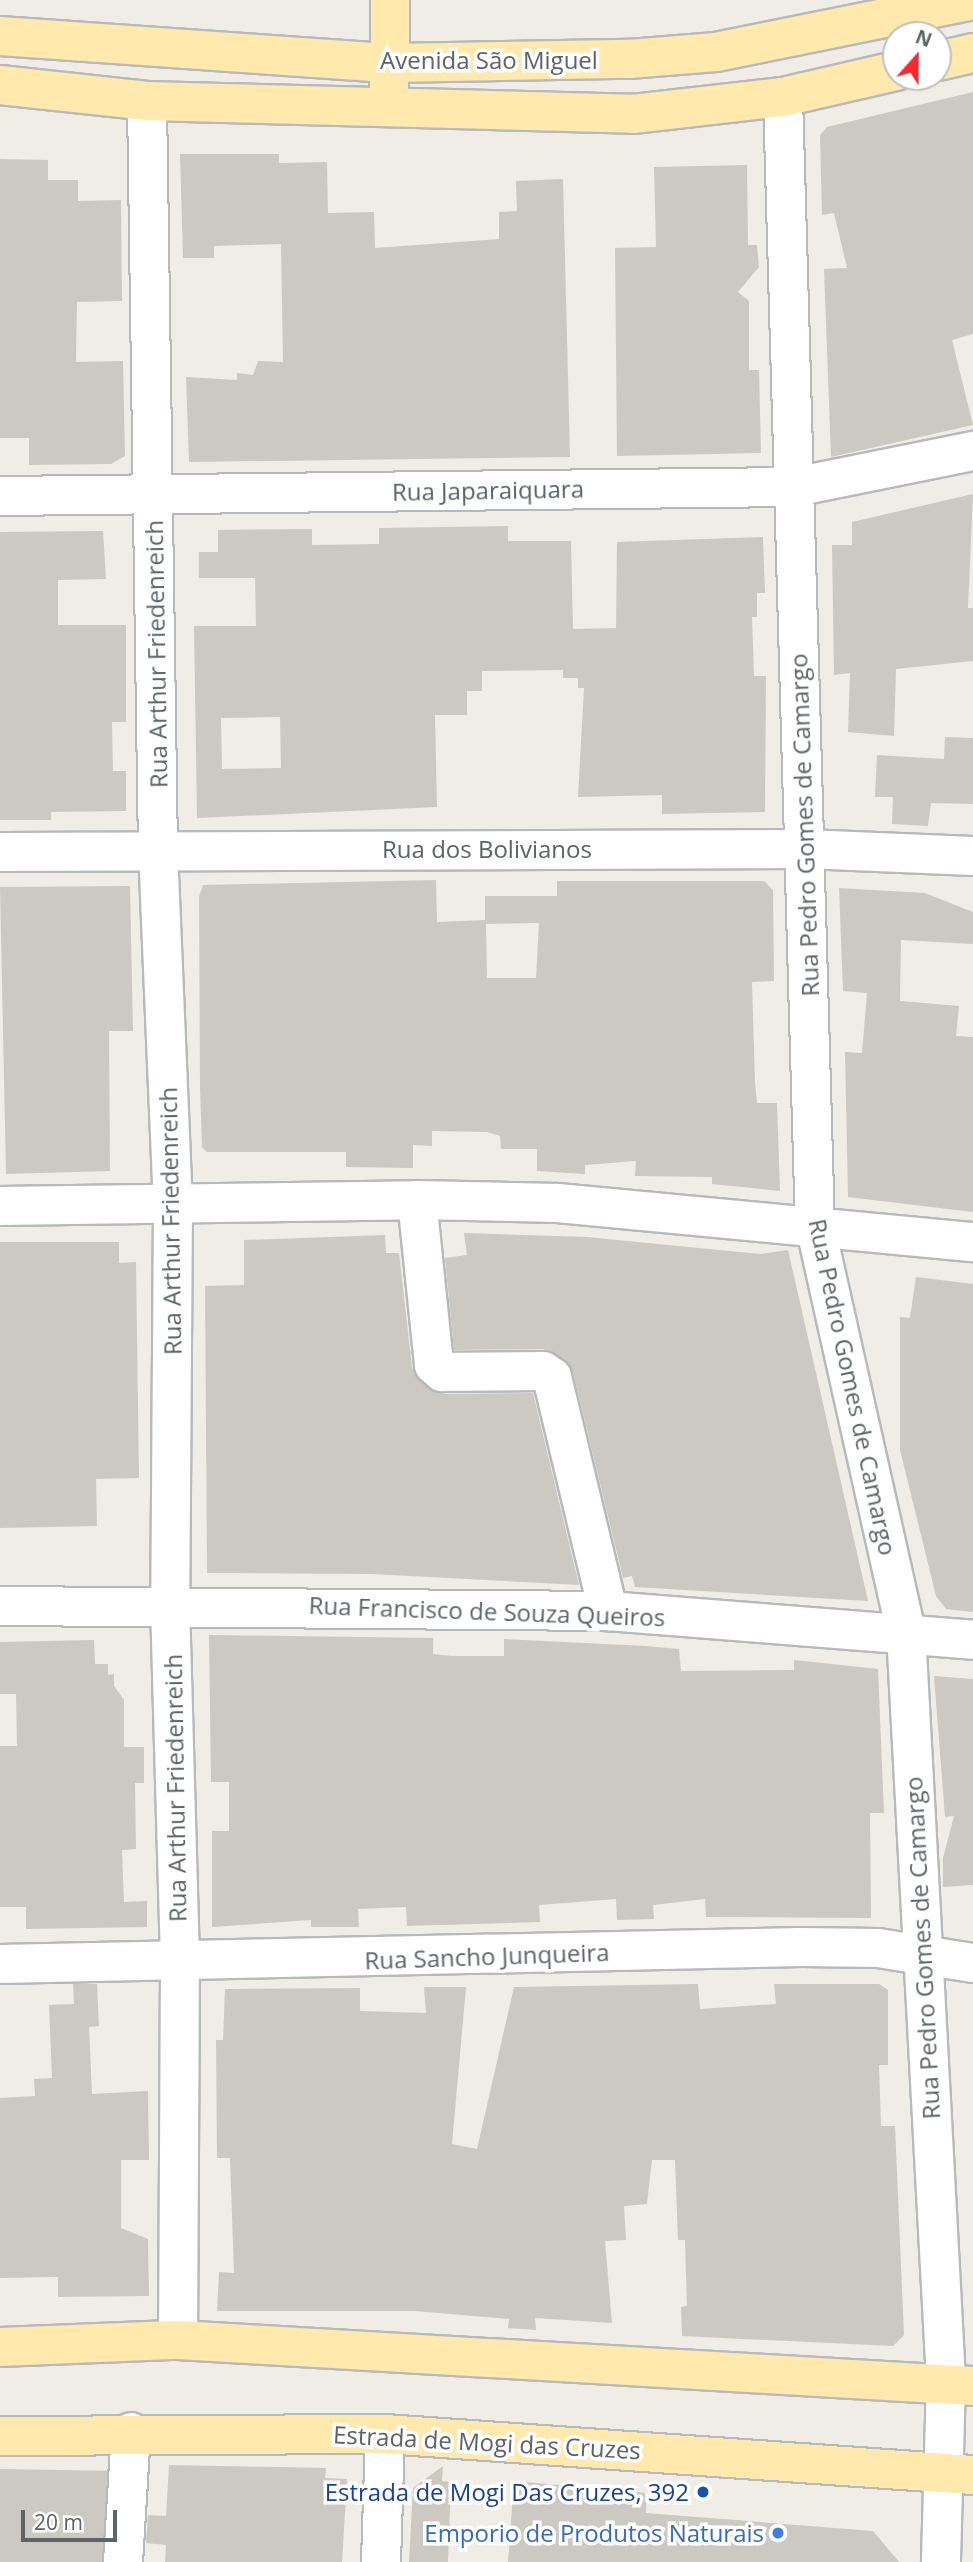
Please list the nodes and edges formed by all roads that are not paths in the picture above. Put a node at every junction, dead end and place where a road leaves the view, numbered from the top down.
1 (390, 0) edge
2 (973, 0) edge
3 (0, 36) edge
4 (973, 53) edge
5 (952, 58) edge
6 (390, 63) junction
7 (882, 74) edge
8 (0, 85) edge
9 (783, 97) junction
10 (147, 101) junction
11 (388, 111) junction
12 (973, 451) edge
13 (794, 487) junction
14 (154, 494) junction
15 (0, 496) edge
16 (158, 849) junction
17 (805, 849) junction
18 (0, 852) edge
19 (973, 856) edge
20 (417, 1200) junction
21 (0, 1206) edge
22 (173, 1206) junction
23 (815, 1225) junction
24 (973, 1242) edge
25 (170, 1603) junction
26 (0, 1605) edge
27 (608, 1611) junction
28 (906, 1632) junction
29 (973, 1640) edge
30 (921, 1951) junction
31 (973, 1963) edge
32 (0, 1964) edge
33 (180, 1964) junction
34 (178, 2340) junction
35 (0, 2347) edge
36 (959, 2383) edge
37 (131, 2432) junction
38 (385, 2434) junction
39 (0, 2436) edge
40 (958, 2473) edge
41 (123, 2562) edge
42 (381, 2562) edge
43 (941, 2562) edge

1 - 6 main road
2 - 6 main road, Avenida São Miguel
3 - 6 main road, Avenida São Miguel
4 - 5 main road
6 - 11 main road
7 - 9 main road, Avenida São Miguel
8 - 10 main road, Avenida São Miguel
9 - 11 main road, Avenida São Miguel
9 - 13 street, Rua Pedro Gomes de Camargo
10 - 11 main road, Avenida São Miguel
10 - 14 street, Rua Arthur Friedenreich
12 - 13 street, Rua Japaraiquara
13 - 14 street, Rua Japaraiquara
13 - 17 street, Rua Pedro Gomes de Camargo
14 - 15 street, Rua Japaraiquara
14 - 16 street, Rua Arthur Friedenreich
16 - 17 street, Rua dos Bolivianos
16 - 18 street, Rua dos Bolivianos
16 - 22 street, Rua Arthur Friedenreich
17 - 19 street, Rua dos Bolivianos
17 - 23 street, Rua Pedro Gomes de Camargo
20 - 22 street
20 - 23 street
20 - 27 street
21 - 22 street
22 - 25 street, Rua Arthur Friedenreich
23 - 24 street
23 - 28 street, Rua Pedro Gomes de Camargo
25 - 26 street, Rua Francisco de Souza Queiros
25 - 27 street, Rua Francisco de Souza Queiros
25 - 33 street, Rua Arthur Friedenreich
27 - 28 street, Rua Francisco de Souza Queiros
28 - 29 street, Rua Francisco de Souza Queiros
28 - 30 street, Rua Pedro Gomes de Camargo
30 - 31 street, Rua Sancho Junqueira
30 - 33 street, Rua Sancho Junqueira
30 - 36 street, Rua Pedro Gomes de Camargo
32 - 33 street, Rua Sancho Junqueira
33 - 34 street, Rua Arthur Friedenreich
34 - 35 main road
34 - 36 main road
36 - 40 street, Rua Pedro Gomes de Camargo
37 - 38 main road, Estrada de Mogi das Cruzes
37 - 39 main road, Estrada de Mogi das Cruzes
37 - 41 street
38 - 40 main road, Estrada de Mogi das Cruzes
38 - 42 street
40 - 43 street, Rua Pedro Gomes de Camargo

